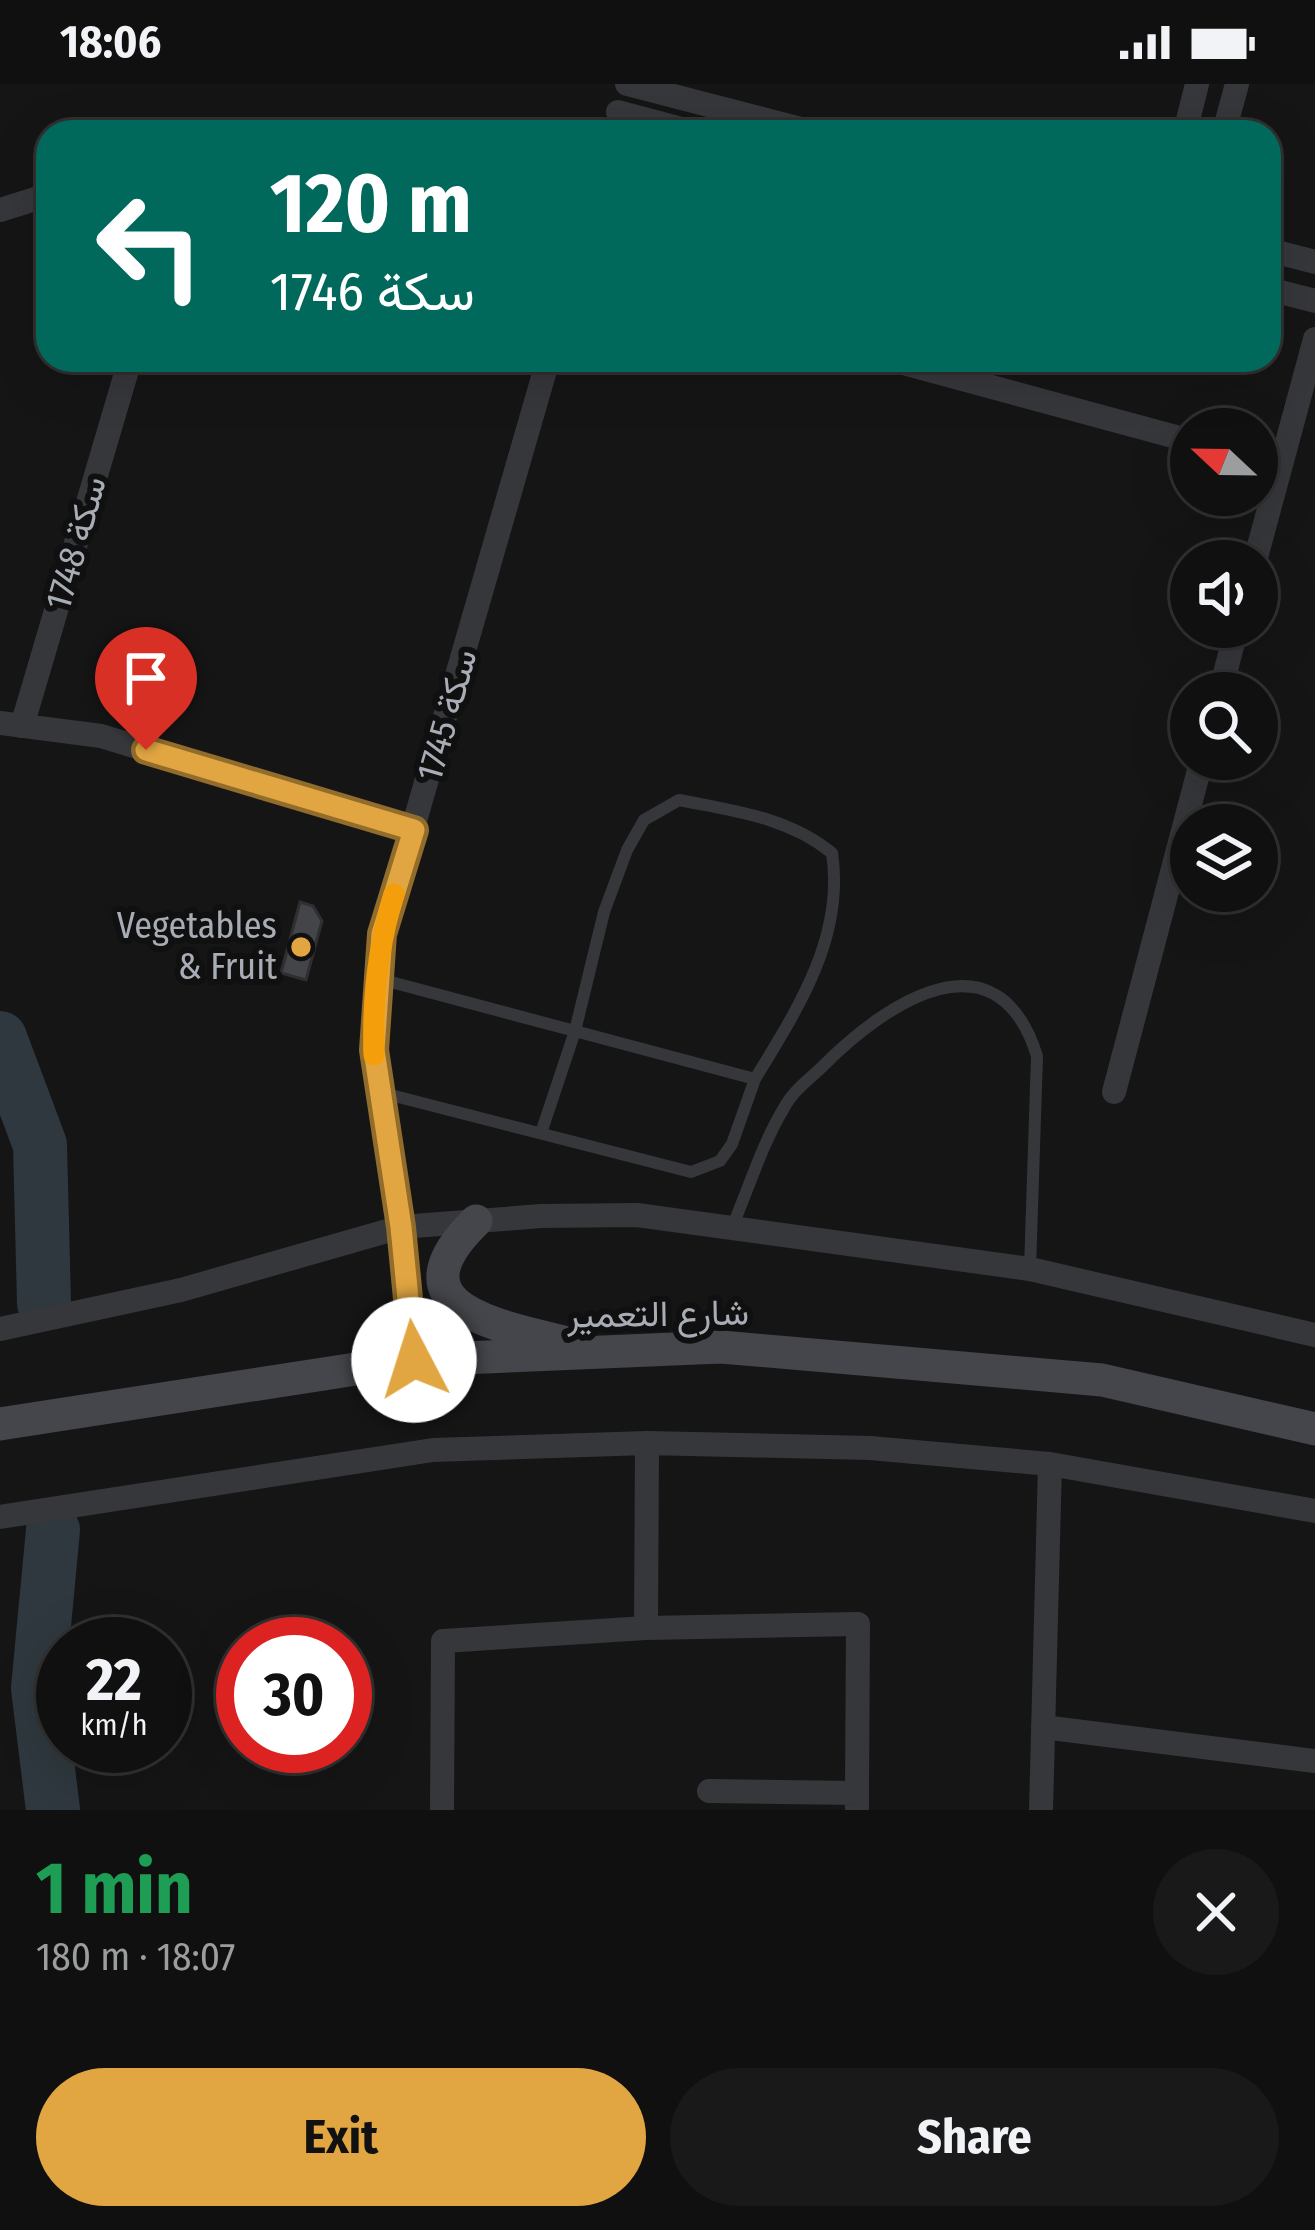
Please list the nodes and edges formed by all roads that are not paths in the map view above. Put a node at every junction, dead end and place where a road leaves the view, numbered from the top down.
1 (627, 84) edge
2 (1197, 84) edge
3 (1237, 84) edge
4 (617, 120) edge
5 (766, 120) edge
6 (1187, 120) edge
7 (1227, 120) edge
8 (36, 198) edge
9 (0, 209) edge
10 (1281, 253) edge
11 (1315, 262) edge
12 (1281, 292) edge
13 (1315, 302) edge
14 (1315, 339) edge
15 (126, 372) edge
16 (545, 372) edge
17 (936, 372) edge
18 (1170, 435) edge
19 (1278, 438) edge
20 (11, 724) edge
21 (1196, 780) edge
22 (414, 830) junction
23 (376, 978) junction
24 (575, 1031) junction
25 (755, 1079) junction
26 (378, 1092) junction
27 (1114, 1093) dead end
28 (541, 1133) junction
29 (476, 1221) junction
30 (401, 1227) junction
31 (732, 1227) junction
32 (1030, 1269) junction
33 (0, 1329) edge
34 (1315, 1335) edge
35 (601, 1352) junction
36 (414, 1360) junction
37 (0, 1424) edge
38 (1315, 1429) edge
39 (647, 1443) junction
40 (1050, 1464) junction
41 (1315, 1511) edge
42 (0, 1516) edge
43 (646, 1628) junction
44 (1043, 1727) junction
45 (1315, 1761) edge
46 (709, 1791) dead end
47 (857, 1802) edge
48 (442, 1810) edge
49 (1041, 1810) edge

1 - 4 street
1 - 5 street
2 - 6 street
3 - 7 street
8 - 9 street
10 - 11 street
12 - 13 street
14 - 19 street
15 - 20 street, سكة 1748
16 - 22 street, سكة 1745
17 - 18 street
20 - 22 street
21 - 27 street
22 - 23 street, سكة 1745
23 - 24 lane
23 - 26 street, سكة 1745
24 - 25 lane
24 - 25 lane
24 - 28 lane
25 - 28 lane
26 - 28 lane
26 - 30 street, سكة 1745
29 - 30 street
29 - 31 street
29 - 35 main road
30 - 33 street
30 - 36 street, سكة 1745
31 - 32 street
31 - 32 lane
32 - 34 street
35 - 36 main road, شارع التعمير
35 - 38 main road, شارع التعمير
36 - 37 main road, شارع التعمير
39 - 40 street
39 - 42 street
39 - 43 street
40 - 41 street
40 - 44 street
43 - 47 street
43 - 48 street
44 - 45 street
44 - 49 street
46 - 47 street

